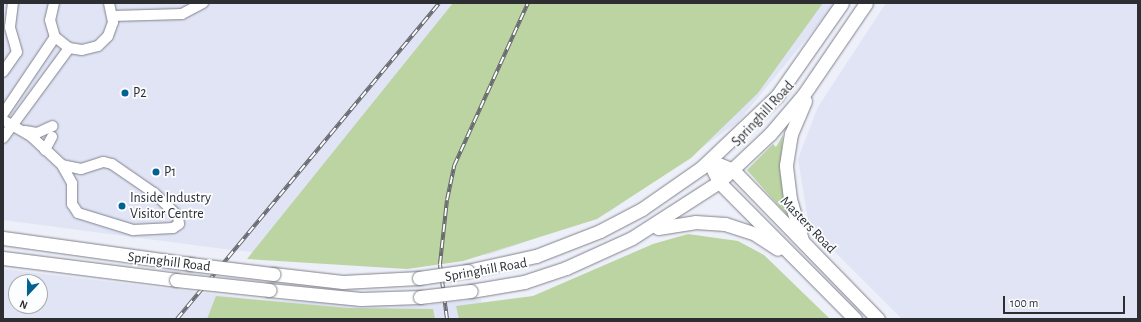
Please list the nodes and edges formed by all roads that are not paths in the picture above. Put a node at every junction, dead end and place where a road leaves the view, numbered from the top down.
1 (13, 3) edge
2 (54, 3) edge
3 (109, 3) edge
4 (203, 3) edge
5 (842, 3) edge
6 (866, 3) edge
7 (113, 16) junction
8 (55, 37) junction
9 (69, 48) junction
10 (3, 72) edge
11 (821, 74) junction
12 (3, 114) edge
13 (8, 123) edge
14 (53, 126) dead end
15 (25, 131) junction
16 (52, 137) dead end
17 (3, 138) edge
18 (44, 150) junction
19 (710, 162) junction
20 (62, 166) junction
21 (733, 170) junction
22 (719, 182) junction
23 (3, 238) edge
24 (632, 238) junction
25 (803, 244) junction
26 (3, 258) edge
27 (807, 270) junction
28 (855, 319) edge
29 (878, 319) edge

1 - 10 street
2 - 8 street
3 - 7 street
4 - 7 street
5 - 19 main road, Springhill Road
6 - 11 main road, Springhill Road
7 - 9 street
8 - 9 street
8 - 12 street
9 - 13 street
11 - 21 main road, Springhill Road
11 - 25 main road
13 - 15 street
13 - 17 street
13 - 18 street
14 - 15 street
15 - 18 street
16 - 18 street
18 - 20 street
19 - 21 main road, Masters Road
19 - 22 main road
19 - 23 main road, Springhill Road, bridge
20 - 20 street
21 - 22 main road, Springhill Road
21 - 25 main road, Masters Road
22 - 24 main road, Springhill Road
22 - 27 main road
24 - 26 main road, Springhill Road, bridge
24 - 27 main road
25 - 29 main road, Masters Road
27 - 28 main road

